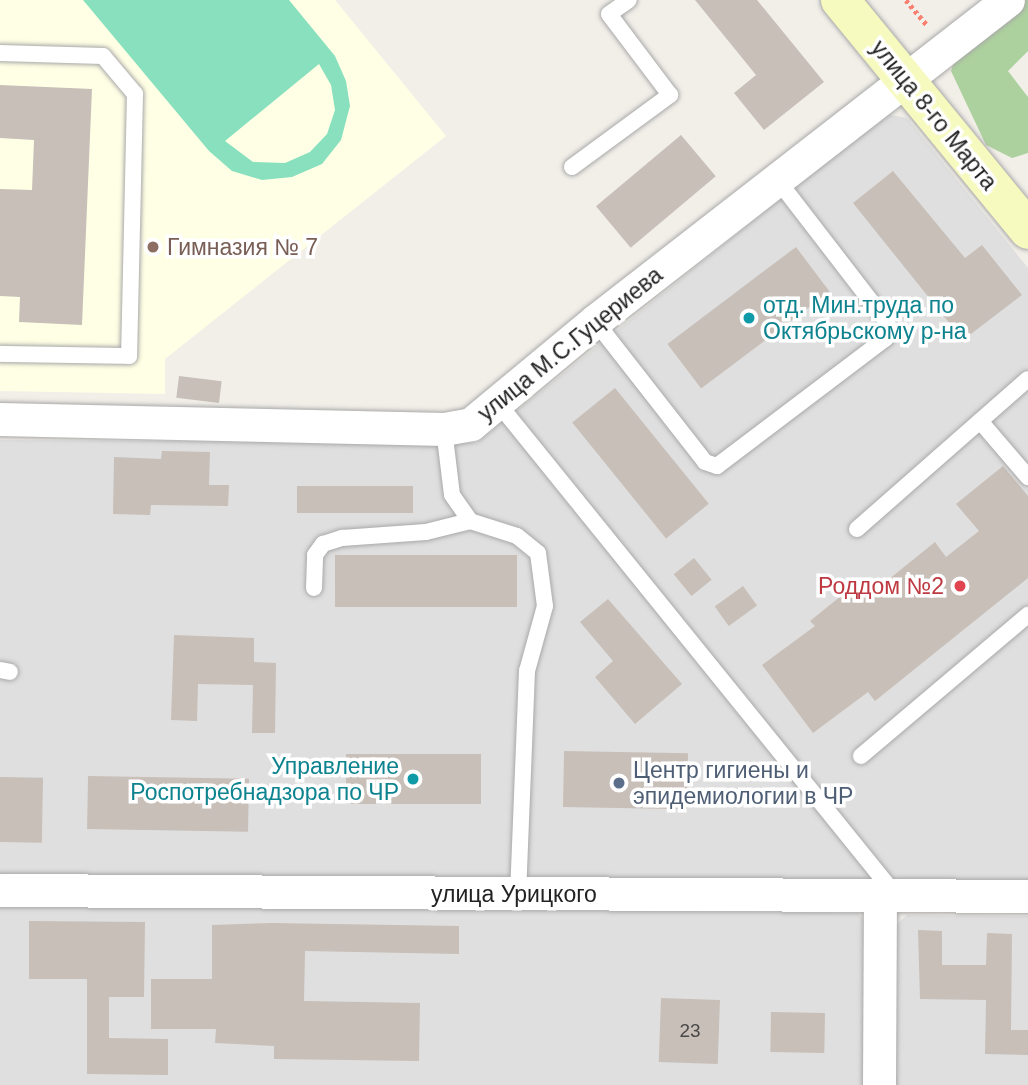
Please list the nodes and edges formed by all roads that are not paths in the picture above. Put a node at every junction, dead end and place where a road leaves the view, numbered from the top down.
1 (629, 0) edge
2 (840, 0) edge
3 (1008, 0) edge
4 (0, 52) edge
5 (905, 80) junction
6 (572, 167) dead end
7 (777, 179) junction
8 (1028, 230) edge
9 (595, 321) junction
10 (0, 354) edge
11 (1028, 379) edge
12 (497, 402) junction
13 (0, 419) edge
14 (980, 421) junction
15 (444, 429) junction
16 (1028, 477) edge
17 (470, 521) junction
18 (857, 529) dead end
19 (314, 588) dead end
20 (1028, 615) edge
21 (861, 756) dead end
22 (0, 890) edge
23 (519, 894) junction
24 (1028, 896) edge
25 (888, 897) junction
26 (879, 1085) edge

1 - 6 lane
2 - 5 street, улица 8-го Марта
3 - 5 street, улица М.С.Гуцериева
4 - 10 lane
5 - 7 street, улица М.С.Гуцериева
5 - 8 street, улица 8-го Марта
7 - 9 street, улица М.С.Гуцериева
7 - 9 lane
9 - 12 street, улица М.С.Гуцериева
11 - 14 lane
12 - 15 street, улица М.С.Гуцериева
12 - 25 lane
13 - 15 street, улица М.С.Гуцериева
14 - 16 lane
14 - 18 lane
15 - 17 lane
17 - 19 lane
17 - 23 lane
20 - 21 lane
22 - 23 street, улица Урицкого
23 - 25 street, улица Урицкого
24 - 25 street, улица Урицкого
25 - 26 street

